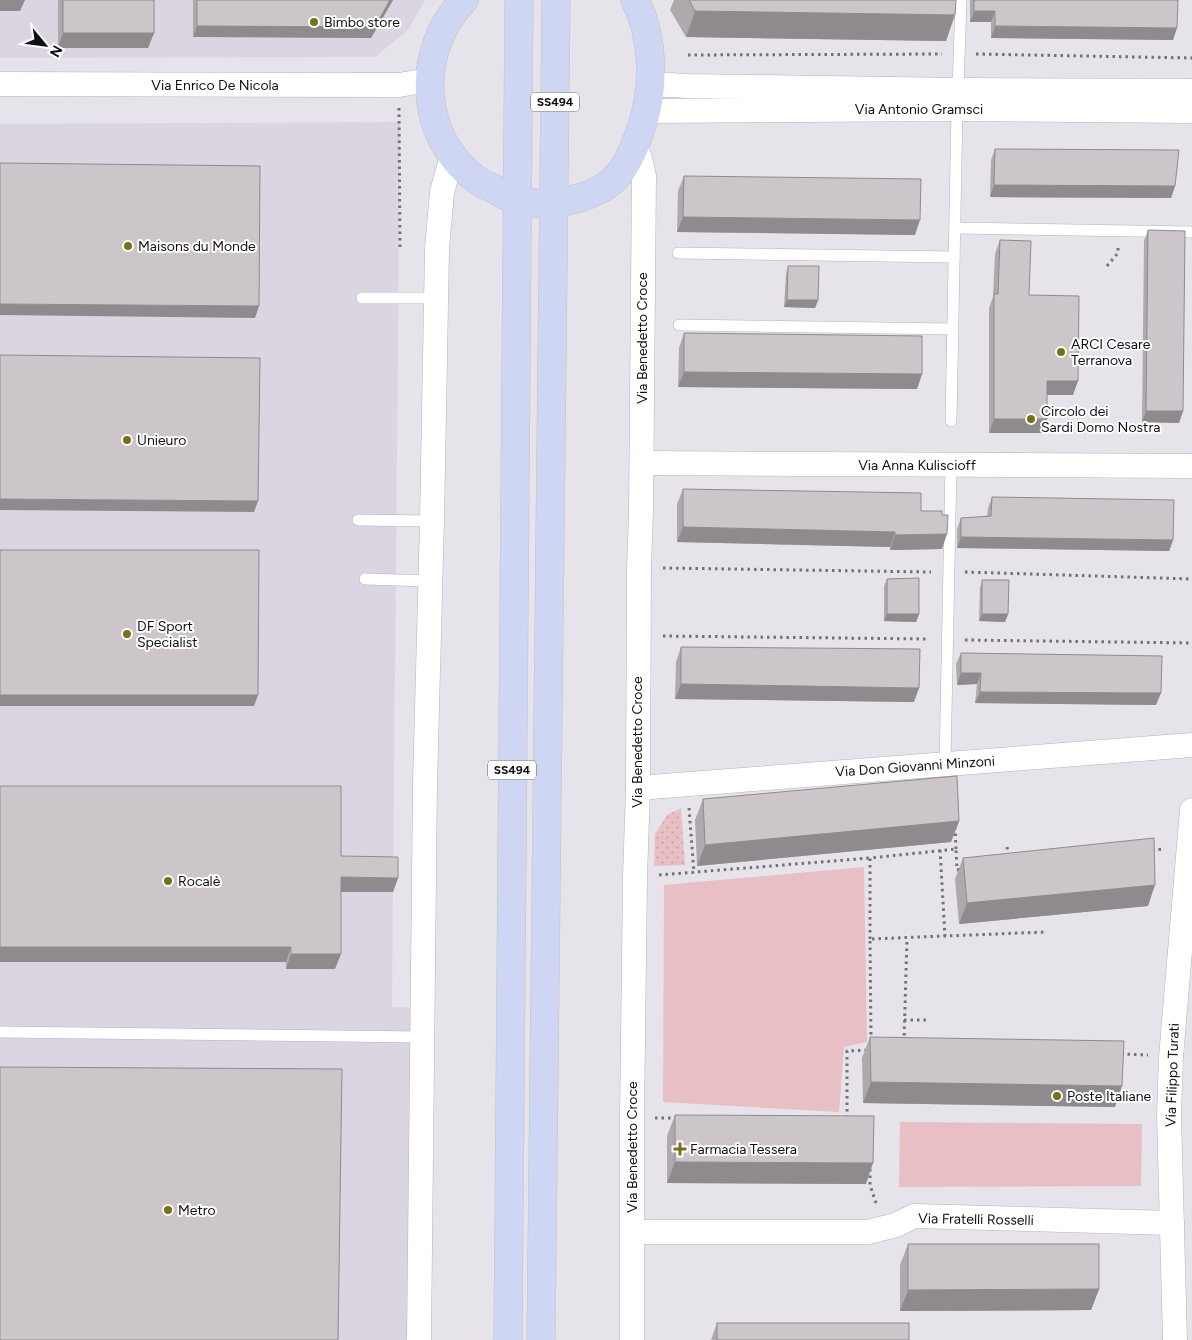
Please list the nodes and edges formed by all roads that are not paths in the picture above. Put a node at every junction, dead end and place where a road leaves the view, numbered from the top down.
1 (519, 0) edge
2 (556, 0) edge
3 (635, 0) edge
4 (961, 0) edge
5 (458, 3) edge
6 (429, 80) junction
7 (0, 84) edge
8 (650, 84) junction
9 (1192, 91) edge
10 (958, 100) junction
11 (647, 111) junction
12 (1192, 111) edge
13 (636, 146) junction
14 (452, 156) junction
15 (517, 200) junction
16 (554, 203) junction
17 (954, 228) junction
18 (1192, 232) edge
19 (678, 253) dead end
20 (954, 257) junction
21 (362, 298) dead end
22 (436, 298) junction
23 (679, 326) dead end
24 (953, 329) junction
25 (951, 421) dead end
26 (642, 463) junction
27 (950, 465) junction
28 (1192, 466) edge
29 (358, 520) dead end
30 (432, 521) junction
31 (365, 579) dead end
32 (430, 581) junction
33 (1192, 745) edge
34 (945, 764) junction
35 (638, 788) junction
36 (1192, 810) edge
37 (1186, 946) edge
38 (0, 1032) edge
39 (422, 1037) junction
40 (1172, 1223) junction
41 (632, 1232) junction
42 (419, 1340) edge
43 (508, 1340) edge
44 (541, 1340) edge
45 (632, 1340) edge
46 (1175, 1340) edge

1 - 15 main road, SS494
2 - 16 main road, SS494
3 - 8 main road
4 - 10 lane
5 - 6 main road
6 - 7 street, Via Enrico De Nicola
6 - 14 main road
8 - 10 street, Via Antonio Gramsci
8 - 11 main road
9 - 10 street, Via Antonio Gramsci
10 - 11 street, Via Antonio Gramsci
10 - 12 street, Via Antonio Gramsci
10 - 17 lane
11 - 13 main road
13 - 16 main road
13 - 26 street, Via Benedetto Croce
14 - 15 main road
14 - 22 street
15 - 16 main road
15 - 43 main road, SS494
16 - 44 main road, SS494
17 - 18 lane
17 - 20 lane
19 - 20 lane
20 - 24 lane
21 - 22 lane
22 - 30 street
23 - 24 lane
24 - 25 lane
26 - 27 street, Via Anna Kuliscioff
26 - 35 street, Via Benedetto Croce
27 - 28 street, Via Anna Kuliscioff
27 - 34 lane
29 - 30 lane
30 - 32 street
31 - 32 lane
32 - 39 street
33 - 34 street, Via Don Giovanni Minzoni
34 - 35 street, Via Don Giovanni Minzoni
35 - 41 street, Via Benedetto Croce
36 - 37 street, Via Filippo Turati
37 - 40 street, Via Filippo Turati
38 - 39 lane
39 - 42 street
40 - 41 street, Via Fratelli Rosselli
40 - 46 street, Via Filippo Turati
41 - 45 street, Via Benedetto Croce

